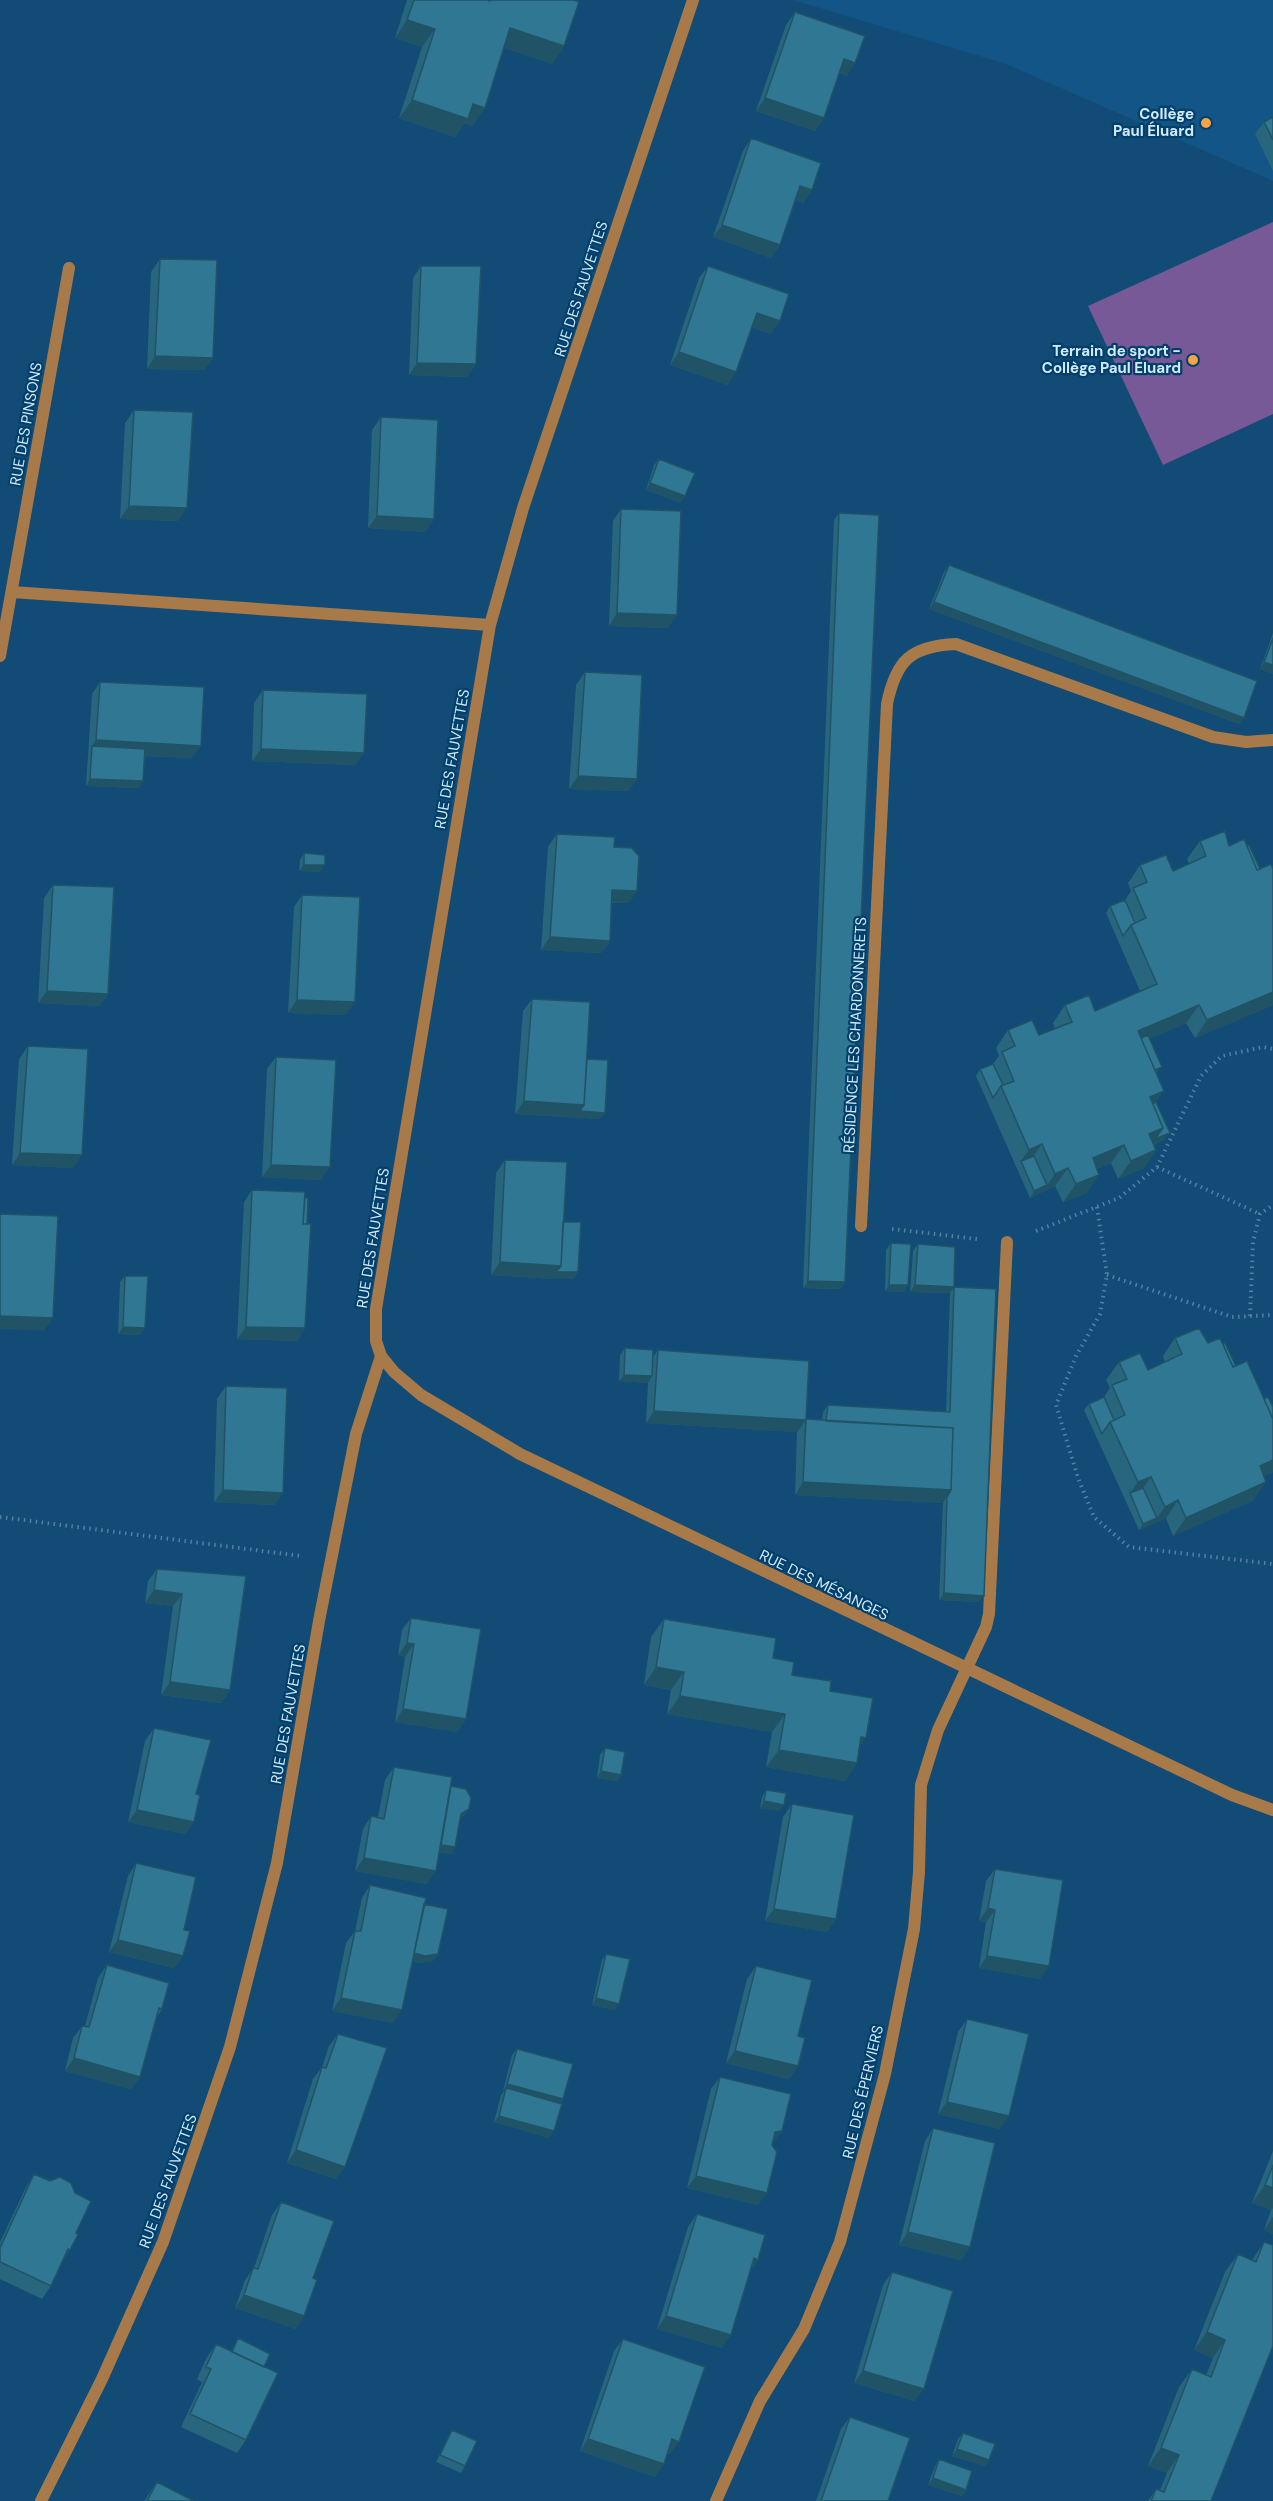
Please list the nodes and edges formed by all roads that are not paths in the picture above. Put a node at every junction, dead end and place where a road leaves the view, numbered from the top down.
1 (693, 0) edge
2 (69, 268) dead end
3 (12, 592) junction
4 (490, 625) junction
5 (0, 656) edge
6 (1273, 740) edge
7 (861, 1226) road end
8 (1007, 1242) road end
9 (381, 1356) junction
10 (967, 1670) junction
11 (1273, 1810) edge
12 (41, 2501) edge
13 (716, 2501) edge

1 - 4 street, RUE DES FAUVETTES
2 - 3 street, RUE DES PINSONS
3 - 4 street
3 - 5 street, RUE DES PINSONS
4 - 9 street, RUE DES FAUVETTES
6 - 7 street, RÉSIDENCE LES CHARDONNERETS
8 - 10 street
9 - 10 street, RUE DES MÉSANGES
9 - 12 street, RUE DES FAUVETTES
10 - 11 street, RUE DES MÉSANGES
10 - 13 street, RUE DES ÉPERVIERS

